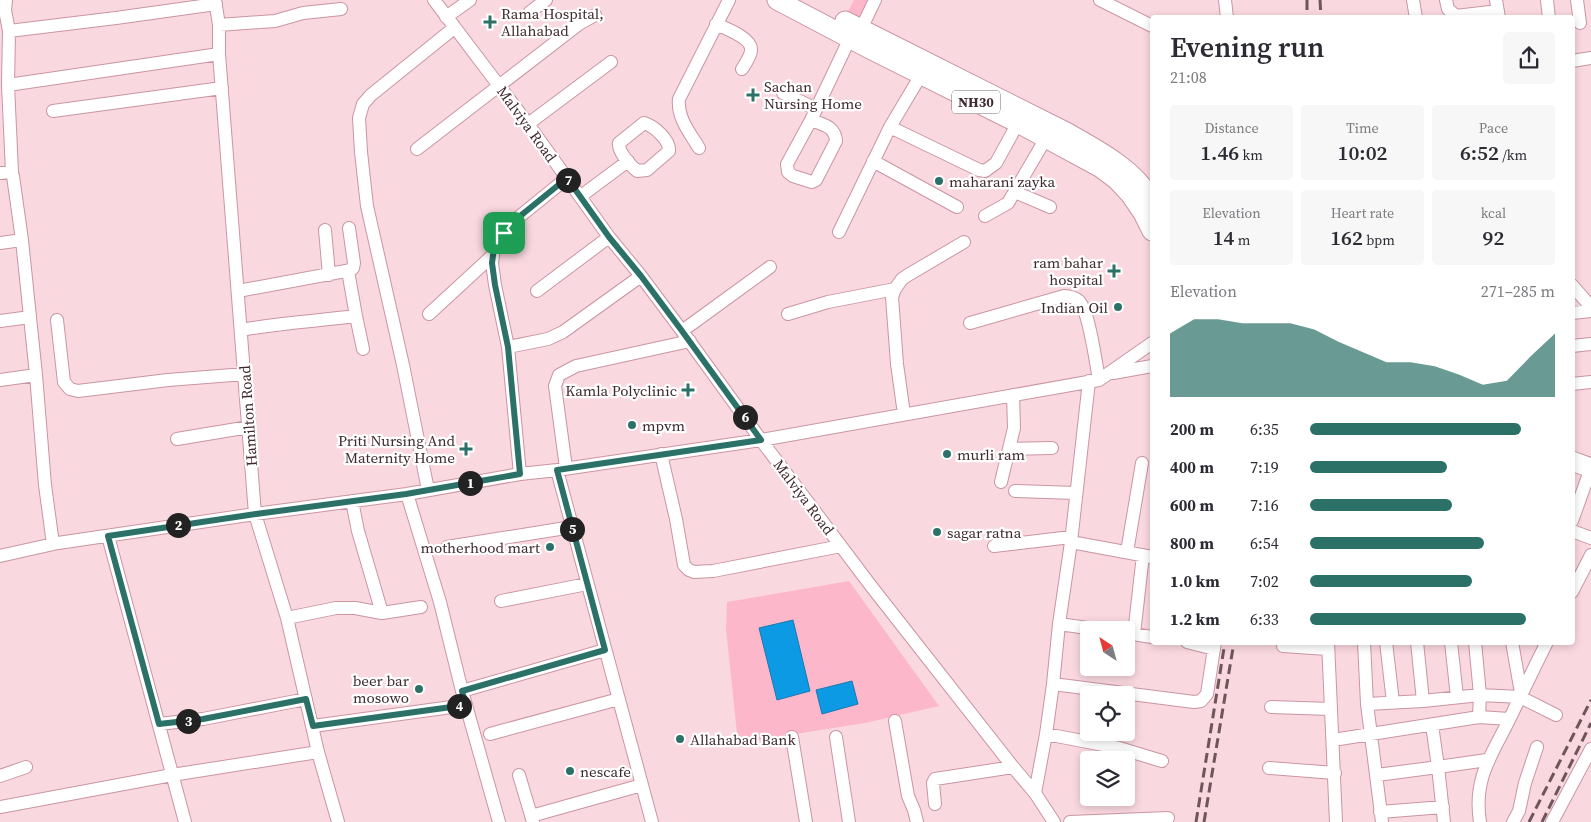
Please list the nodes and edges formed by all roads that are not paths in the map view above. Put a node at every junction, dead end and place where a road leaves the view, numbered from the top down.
1 (6, 0) edge
2 (434, 0) edge
3 (470, 0) edge
4 (546, 0) edge
5 (729, 0) edge
6 (777, 0) edge
7 (803, 0) edge
8 (875, 0) edge
9 (1100, 0) edge
10 (1225, 0) edge
11 (1413, 0) edge
12 (1446, 0) edge
13 (1547, 0) edge
14 (1577, 0) edge
15 (215, 2) edge
16 (341, 9) dead end
17 (1497, 10) edge
18 (530, 12) dead end
19 (595, 15) dead end
20 (1227, 15) edge
21 (1416, 15) edge
22 (1455, 15) edge
23 (1463, 15) edge
24 (1549, 15) edge
25 (446, 16) junction
26 (1581, 23) edge
27 (716, 24) junction
28 (219, 25) junction
29 (1150, 25) edge
30 (454, 28) junction
31 (9, 31) junction
32 (855, 34) junction
33 (220, 54) junction
34 (1591, 58) edge
35 (1575, 61) edge
36 (611, 62) dead end
37 (742, 69) dead end
38 (921, 75) junction
39 (8, 85) junction
40 (499, 86) junction
41 (222, 88) junction
42 (783, 93) dead end
43 (53, 112) dead end
44 (813, 115) junction
45 (1018, 123) junction
46 (528, 124) junction
47 (890, 126) junction
48 (1046, 138) junction
49 (417, 148) dead end
50 (699, 148) dead end
51 (628, 161) dead end
52 (873, 161) junction
53 (6, 174) edge
54 (567, 178) junction
55 (1015, 192) junction
56 (581, 196) junction
57 (1150, 197) edge
58 (957, 207) dead end
59 (1050, 207) dead end
60 (985, 216) dead end
61 (1150, 224) edge
62 (349, 228) dead end
63 (325, 230) dead end
64 (838, 232) dead end
65 (609, 237) junction
66 (22, 240) junction
67 (964, 242) dead end
68 (0, 243) edge
69 (493, 255) junction
70 (770, 267) dead end
71 (348, 271) junction
72 (329, 275) junction
73 (641, 276) junction
74 (1575, 288) edge
75 (895, 289) junction
76 (238, 291) junction
77 (537, 291) dead end
78 (1591, 306) edge
79 (1591, 311) edge
80 (1575, 313) edge
81 (429, 314) dead end
82 (788, 314) dead end
83 (356, 316) junction
84 (30, 317) junction
85 (57, 320) dead end
86 (0, 321) edge
87 (970, 323) dead end
88 (241, 330) junction
89 (686, 336) junction
90 (1150, 344) edge
91 (1591, 344) edge
92 (1575, 346) edge
93 (508, 347) junction
94 (363, 349) dead end
95 (1150, 366) edge
96 (36, 374) junction
97 (245, 374) junction
98 (1099, 378) junction
99 (0, 380) edge
100 (1591, 382) edge
101 (1575, 384) edge
102 (1013, 395) junction
103 (904, 414) junction
104 (249, 427) junction
105 (177, 438) dead end
106 (761, 440) junction
107 (1052, 448) dead end
108 (1009, 449) junction
109 (1575, 449) edge
110 (661, 454) junction
111 (1591, 455) edge
112 (1575, 462) edge
113 (1142, 463) dead end
114 (1591, 468) edge
115 (561, 469) junction
116 (520, 474) junction
117 (1001, 482) dead end
118 (428, 490) junction
119 (1016, 491) dead end
120 (1076, 493) junction
121 (406, 494) junction
122 (352, 501) junction
123 (1575, 513) edge
124 (256, 514) junction
125 (572, 527) junction
126 (1575, 532) edge
127 (108, 536) junction
128 (1591, 538) edge
129 (1071, 540) junction
130 (53, 544) junction
131 (841, 546) junction
132 (994, 546) dead end
133 (447, 547) dead end
134 (1127, 552) junction
135 (1591, 554) edge
136 (0, 556) edge
137 (1148, 556) edge
138 (1578, 568) edge
139 (588, 584) junction
140 (500, 601) dead end
141 (421, 606) dead end
142 (382, 612) junction
143 (287, 618) junction
144 (1133, 621) edge
145 (1059, 624) junction
146 (1080, 627) edge
147 (1135, 635) edge
148 (1150, 637) edge
149 (1364, 645) edge
150 (1386, 645) edge
151 (1417, 645) edge
152 (1451, 645) edge
153 (1475, 645) edge
154 (1512, 645) edge
155 (1545, 645) edge
156 (1214, 646) edge
157 (1282, 646) dead end
158 (1328, 646) edge
159 (605, 650) junction
160 (1053, 684) junction
161 (462, 691) junction
162 (1480, 695) junction
163 (1520, 695) junction
164 (1457, 698) junction
165 (306, 699) junction
166 (619, 699) junction
167 (1423, 701) junction
168 (1393, 702) junction
169 (1366, 704) junction
170 (466, 705) junction
171 (1271, 707) dead end
172 (1331, 710) junction
173 (1556, 715) dead end
174 (1479, 717) junction
175 (1509, 720) junction
176 (895, 721) dead end
177 (159, 724) junction
178 (1432, 725) junction
179 (313, 726) junction
180 (490, 734) dead end
181 (1046, 734) junction
182 (1371, 734) junction
183 (792, 736) dead end
184 (836, 738) dead end
185 (1333, 740) junction
186 (1537, 748) dead end
187 (1591, 749) edge
188 (318, 752) junction
189 (1487, 760) junction
190 (1162, 761) dead end
191 (26, 767) dead end
192 (1014, 767) junction
193 (1438, 767) junction
194 (1269, 768) dead end
195 (1335, 773) junction
196 (172, 775) junction
197 (519, 775) dead end
198 (0, 776) edge
199 (1377, 776) junction
200 (642, 785) junction
201 (1035, 793) junction
202 (935, 804) dead end
203 (0, 807) edge
204 (1443, 807) junction
205 (1381, 817) edge
206 (1168, 818) dead end
207 (532, 819) edge
208 (185, 822) edge
209 (338, 822) edge
210 (499, 822) edge
211 (652, 822) edge
212 (806, 822) edge
213 (849, 822) edge
214 (917, 822) edge
215 (1054, 822) edge
216 (1070, 822) edge
217 (1336, 822) edge
218 (1444, 822) edge
219 (1480, 822) edge
220 (1513, 822) edge
221 (1552, 822) edge

1 - 31 street
2 - 25 street, Malviya Road
3 - 25 street
4 - 18 street
5 - 27 street
6 - 32 highway, NH30
7 - 32 highway, NH30
8 - 32 street
9 - 29 street
10 - 20 street
11 - 21 street
12 - 22 street
13 - 24 street
14 - 26 street
15 - 28 street, Hamilton Road
15 - 31 street
16 - 28 street
17 - 23 street
19 - 40 street
25 - 30 street, Malviya Road
27 - 37 street
27 - 50 street
28 - 33 street, Hamilton Road
30 - 40 street, Malviya Road
30 - 118 street
31 - 39 street
32 - 38 highway, NH30
32 - 44 street
32 - 57 highway, NH30
33 - 39 street
33 - 41 street, Hamilton Road
34 - 35 street
36 - 46 street
38 - 45 highway, NH30
38 - 47 street
39 - 53 street
40 - 46 street, Malviya Road
40 - 49 street
41 - 43 street
41 - 76 street, Hamilton Road
42 - 44 street
44 - 44 street
45 - 47 street
45 - 48 highway, NH30
46 - 54 street, Malviya Road
47 - 52 street
48 - 55 street
48 - 61 highway, NH30
51 - 56 street
52 - 58 street
52 - 64 street
53 - 66 street
54 - 56 street, Malviya Road
54 - 69 street
55 - 59 street
55 - 60 street
56 - 65 street, Malviya Road
62 - 71 street
63 - 72 street
65 - 73 street, Malviya Road
65 - 77 street
66 - 68 street
66 - 84 street
67 - 75 street
69 - 81 street
69 - 93 street
70 - 89 street
71 - 72 street
71 - 83 street
72 - 76 street
73 - 89 street, Malviya Road
73 - 93 street
74 - 78 street
75 - 82 street
75 - 103 street
76 - 88 street, Hamilton Road
79 - 80 street
83 - 88 street
83 - 94 street
84 - 86 street
84 - 96 street
85 - 97 street
87 - 98 street
88 - 97 street, Hamilton Road
89 - 106 street, Malviya Road
89 - 115 street
90 - 98 street
91 - 92 street
93 - 116 street
95 - 98 street
96 - 99 street
96 - 130 street
97 - 104 street, Hamilton Road
98 - 102 street
98 - 120 street
100 - 101 street
102 - 103 street
102 - 108 street
103 - 106 street
104 - 105 street
104 - 124 street, Hamilton Road
106 - 110 street
106 - 131 street, Malviya Road
107 - 108 street
108 - 117 street
109 - 111 highway
110 - 115 street
110 - 131 street
112 - 114 highway
113 - 134 street
114 - 123 street
115 - 116 street
115 - 125 street
116 - 118 street
118 - 121 street
119 - 120 street
120 - 129 street
121 - 122 street
121 - 161 street
122 - 124 street
122 - 142 street
124 - 127 street
124 - 143 street, Hamilton Road
125 - 133 street
125 - 139 street
126 - 128 street
127 - 130 street
127 - 177 street
129 - 132 street
129 - 134 street
129 - 145 street
130 - 136 street
131 - 192 street, Malviya Road
134 - 137 street
135 - 138 street
137 - 144 street
139 - 140 street
139 - 159 street
141 - 142 street
142 - 143 street
143 - 165 street, Hamilton Road
145 - 146 street
145 - 160 street
147 - 148 street
149 - 169 street
150 - 168 street
151 - 167 street
152 - 164 street
153 - 162 street
154 - 163 street
155 - 163 street
156 - 160 street
157 - 158 street
158 - 172 street
159 - 161 street
159 - 166 street
160 - 181 street
161 - 170 street
162 - 163 street
162 - 164 street
162 - 174 street
163 - 173 street
163 - 175 street
164 - 167 street
165 - 177 street
165 - 179 street, Hamilton Road
166 - 180 street
166 - 200 street
167 - 168 street
168 - 169 street
169 - 182 street
170 - 179 street
170 - 210 street
171 - 172 street
172 - 185 street
174 - 175 street
174 - 178 street
175 - 189 street
176 - 214 street
177 - 196 street
178 - 182 street
178 - 193 street
179 - 188 street, Hamilton Road
181 - 190 street
181 - 201 street
182 - 185 street
182 - 199 street
183 - 212 street
184 - 213 street
185 - 195 street
186 - 220 street
187 - 221 street
188 - 196 street
188 - 209 street, Hamilton Road
189 - 193 street
189 - 219 street
191 - 198 street
192 - 201 street, Malviya Road
192 - 202 street
193 - 199 street
193 - 204 street
194 - 195 street
195 - 217 street
196 - 203 street
196 - 208 street
197 - 207 street
199 - 205 street
200 - 207 street
200 - 211 street
201 - 215 street, Malviya Road
204 - 205 street
204 - 218 street
206 - 216 street

